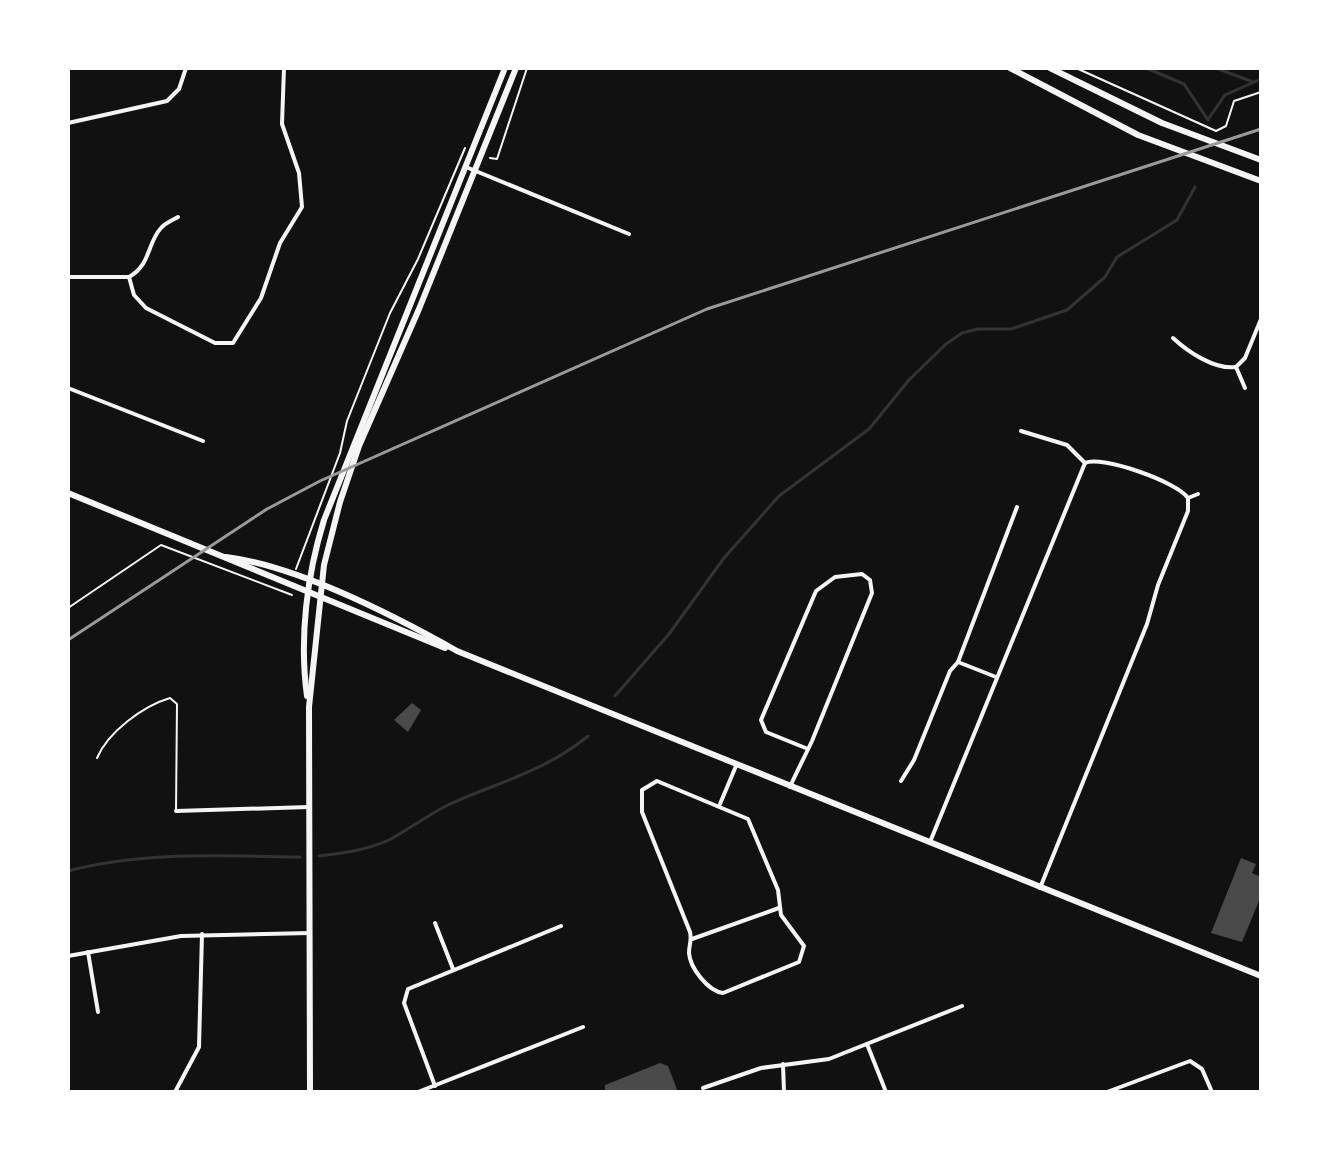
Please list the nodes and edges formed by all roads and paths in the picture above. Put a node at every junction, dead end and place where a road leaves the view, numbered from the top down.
1 (186, 68) edge
2 (284, 68) edge
3 (505, 68) edge
4 (516, 68) edge
5 (527, 68) edge
6 (1010, 68) edge
7 (1050, 68) edge
8 (1076, 68) edge
9 (1261, 92) edge
10 (68, 123) edge
11 (467, 149) dead end
12 (491, 158) dead end
13 (1261, 160) edge
14 (466, 167) junction
15 (475, 171) junction
16 (1261, 181) edge
17 (178, 217) dead end
18 (629, 234) dead end
19 (68, 277) edge
20 (129, 277) junction
21 (1261, 319) edge
22 (1173, 338) dead end
23 (1236, 367) junction
24 (68, 388) edge
25 (1245, 388) dead end
26 (1021, 431) dead end
27 (203, 441) dead end
28 (1085, 463) junction
29 (68, 493) edge
30 (1198, 494) dead end
31 (1188, 498) junction
32 (1017, 507) dead end
33 (226, 557) junction
34 (296, 567) dead end
35 (310, 582) junction
36 (321, 587) junction
37 (293, 592) dead end
38 (308, 594) junction
39 (320, 598) junction
40 (68, 608) edge
41 (457, 651) junction
42 (958, 662) junction
43 (996, 677) junction
44 (309, 707) junction
45 (808, 749) junction
46 (97, 758) dead end
47 (736, 766) junction
48 (901, 781) dead end
49 (790, 787) junction
50 (720, 805) junction
51 (309, 807) junction
52 (176, 811) joint
53 (929, 843) junction
54 (1040, 888) junction
55 (779, 908) junction
56 (435, 923) dead end
57 (561, 926) dead end
58 (310, 933) junction
59 (202, 934) junction
60 (692, 939) junction
61 (88, 952) junction
62 (68, 956) edge
63 (453, 969) junction
64 (1261, 976) edge
65 (962, 1006) dead end
66 (98, 1012) dead end
67 (583, 1027) dead end
68 (867, 1044) junction
69 (783, 1064) junction
70 (435, 1086) junction
71 (703, 1088) dead end
72 (175, 1092) edge
73 (310, 1092) edge
74 (418, 1092) edge
75 (784, 1092) edge
76 (886, 1092) edge
77 (1107, 1092) edge
78 (1212, 1092) edge

1 - 10 street
2 - 20 street
3 - 14 street
4 - 15 street
5 - 12 path
6 - 16 street
7 - 13 street
8 - 9 path
11 - 34 path
14 - 15 street
14 - 35 street
15 - 18 street
15 - 36 street
17 - 20 street
19 - 20 street
21 - 23 street
22 - 23 street
23 - 25 street
24 - 27 street
26 - 28 street
28 - 31 street
28 - 43 street
29 - 33 street
30 - 31 street
31 - 54 street
32 - 42 street
33 - 35 street
33 - 38 street
35 - 36 street
35 - 38 street
36 - 39 street
36 - 41 street
37 - 40 path
38 - 39 street
38 - 44 street
39 - 41 street
39 - 44 street
41 - 47 street
42 - 43 street
42 - 48 street
43 - 53 street
44 - 51 street
45 - 45 street
45 - 49 street
46 - 52 lane
47 - 49 street
47 - 50 street
49 - 53 street
50 - 55 street
50 - 60 street
51 - 52 street
51 - 58 street
53 - 54 street
54 - 64 street
55 - 60 street
55 - 60 street
56 - 63 street
57 - 63 street
58 - 59 street
58 - 73 street
59 - 61 street
59 - 72 street
61 - 62 street
61 - 66 street
63 - 70 street
65 - 68 street
67 - 70 street
68 - 69 street
68 - 76 street
69 - 71 street
69 - 75 street
70 - 74 street
77 - 78 street

